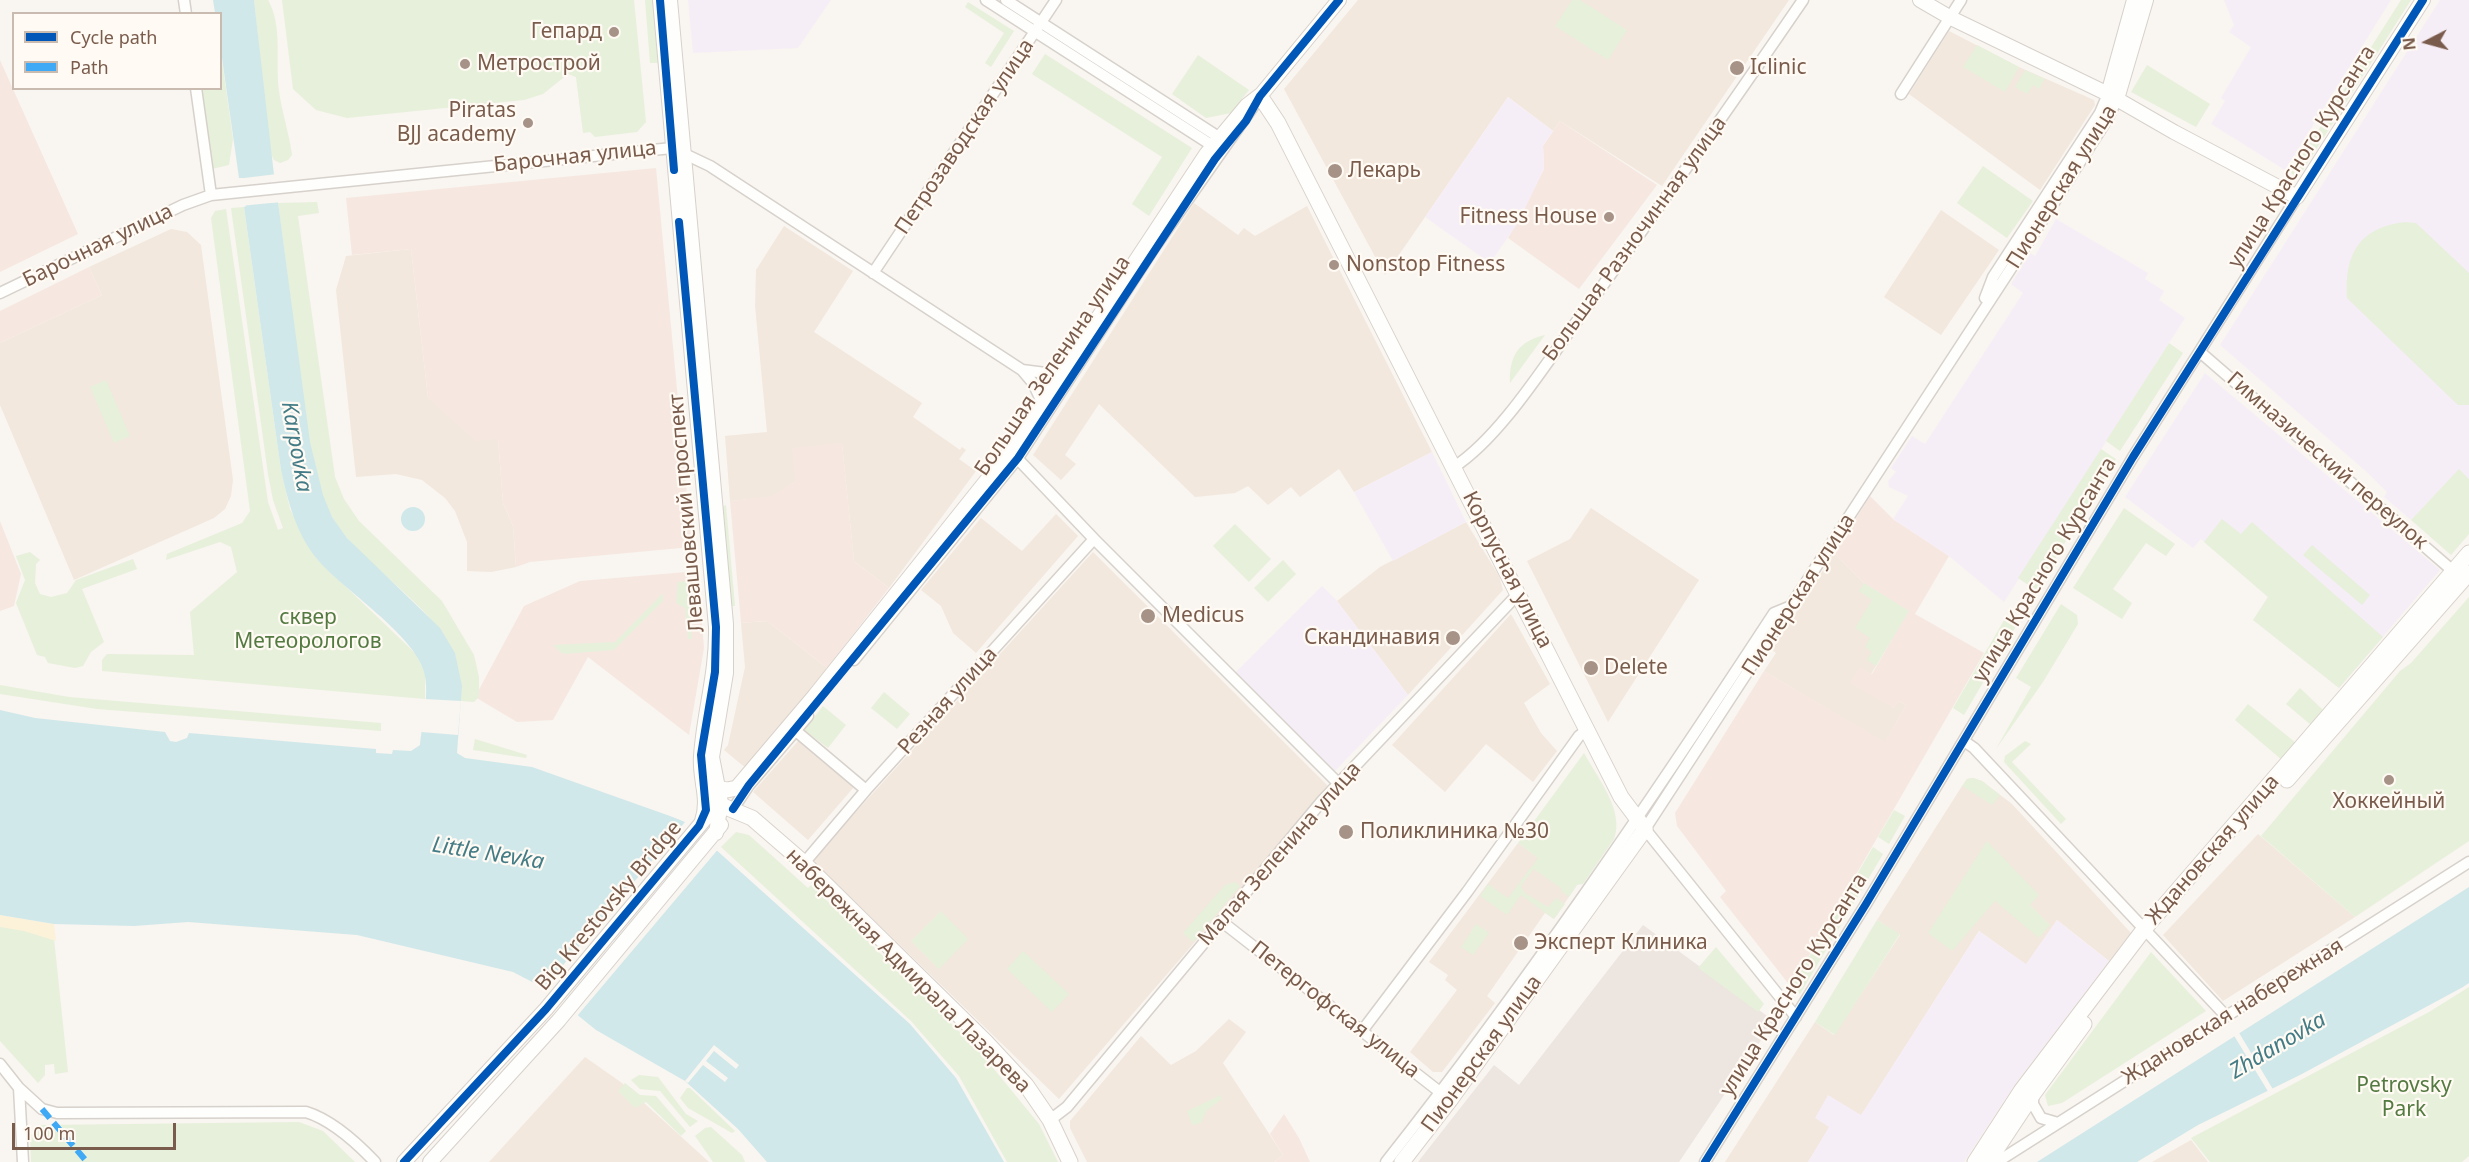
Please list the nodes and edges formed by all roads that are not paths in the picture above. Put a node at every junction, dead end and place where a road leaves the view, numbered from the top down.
1 (660, 0) edge
2 (670, 0) edge
3 (986, 0) edge
4 (1006, 0) edge
5 (1056, 0) edge
6 (1339, 0) edge
7 (1803, 0) edge
8 (1920, 0) edge
9 (1961, 0) edge
10 (2134, 0) edge
11 (2146, 0) edge
12 (2423, 0) edge
13 (1951, 18) junction
14 (1038, 27) junction
15 (195, 90) edge
16 (1902, 94) dead end
17 (1260, 96) junction
18 (2112, 97) junction
19 (1216, 142) junction
20 (678, 150) junction
21 (211, 195) junction
22 (2297, 197) junction
23 (873, 273) junction
24 (0, 293) edge
25 (1970, 332) junction
26 (2200, 352) junction
27 (1022, 370) junction
28 (1061, 375) junction
29 (1042, 402) junction
30 (1014, 455) junction
31 (1454, 467) junction
32 (1094, 539) junction
33 (2469, 553) edge
34 (2453, 571) junction
35 (2469, 573) edge
36 (1518, 594) junction
37 (1791, 605) junction
38 (793, 728) junction
39 (1587, 730) junction
40 (1964, 741) junction
41 (1338, 783) junction
42 (866, 790) junction
43 (722, 796) junction
44 (700, 823) joint
45 (1642, 824) junction
46 (2469, 862) edge
47 (804, 863) junction
48 (1221, 921) junction
49 (2148, 931) junction
50 (2226, 1016) junction
51 (1796, 1017) junction
52 (1362, 1031) junction
53 (0, 1064) edge
54 (19, 1088) junction
55 (2033, 1094) junction
56 (1445, 1096) junction
57 (1050, 1120) junction
58 (2058, 1123) junction
59 (23, 1162) edge
60 (375, 1162) edge
61 (404, 1162) edge
62 (430, 1162) edge
63 (1070, 1162) edge
64 (1386, 1162) edge
65 (1402, 1162) edge
66 (1705, 1162) edge
67 (1975, 1162) edge
68 (1988, 1162) edge
69 (1997, 1162) edge

1 - 20 street, Левашовский проспект
2 - 20 street, Левашовский проспект
3 - 14 street
4 - 14 street
5 - 14 street, Петрозаводская улица
6 - 17 street, Большая Зеленина улица
7 - 31 street, Большая Разночинная улица
8 - 13 street
9 - 13 street
10 - 18 street, Пионерская улица
11 - 18 street, Пионерская улица
12 - 22 street, улица Красного Курсанта
13 - 16 street
13 - 18 street
14 - 19 street
14 - 23 street, Петрозаводская улица
15 - 21 street
17 - 19 main road, Большая Зеленина улица
17 - 30 street, Большая Зеленина улица
17 - 31 main road, Корпусная улица
18 - 22 street
18 - 25 street, Пионерская улица
18 - 25 street, Пионерская улица
19 - 28 main road, Большая Зеленина улица
20 - 21 street, Барочная улица
20 - 23 street, Барочная улица
20 - 43 street, Левашовский проспект
21 - 24 street, Барочная улица
22 - 26 street, улица Красного Курсанта
23 - 27 street, Барочная улица
25 - 37 street, Пионерская улица
26 - 34 street, Гимназический переулок
26 - 40 street, улица Красного Курсанта
27 - 28 street, Барочная улица
27 - 29 street, Барочная улица
28 - 29 main road, Большая Зеленина улица
29 - 30 main road, Большая Зеленина улица
30 - 32 street
30 - 38 main road, Большая Зеленина улица
31 - 36 main road, Корпусная улица
32 - 41 street
32 - 42 street, Резная улица
33 - 34 main road, Ждановская улица
34 - 49 main road, Ждановская улица
35 - 49 main road, Ждановская улица
36 - 39 main road, Корпусная улица
36 - 41 street, Малая Зеленина улица
37 - 45 street, Пионерская улица
37 - 45 street, Пионерская улица
38 - 42 street
38 - 43 main road, Большая Зеленина улица
39 - 45 main road, Корпусная улица
39 - 52 street
40 - 49 street
40 - 51 street, улица Красного Курсанта
41 - 48 street, Малая Зеленина улица
42 - 47 street, Резная улица
43 - 44 street, Левашовский проспект
43 - 47 main road, набережная Адмирала Лазарева
43 - 62 street, Big Krestovsky Bridge
44 - 61 street, Big Krestovsky Bridge
45 - 51 street, Корпусная улица
45 - 56 main road, Пионерская улица
46 - 50 street, Ждановская набережная
47 - 57 main road, набережная Адмирала Лазарева
48 - 52 street, Петергофская улица
48 - 57 street, Малая Зеленина улица
49 - 50 street
49 - 55 main road, Ждановская улица
49 - 67 main road, Ждановская улица
50 - 58 street, Ждановская набережная
51 - 66 street, улица Красного Курсанта
52 - 56 street, Петергофская улица
53 - 54 street
54 - 59 street
54 - 60 street
55 - 58 street
55 - 68 main road, Ждановская улица
56 - 64 street, Пионерская улица
56 - 65 main road, Пионерская улица
57 - 63 main road, набережная Адмирала Лазарева
58 - 69 street, Ждановская набережная

